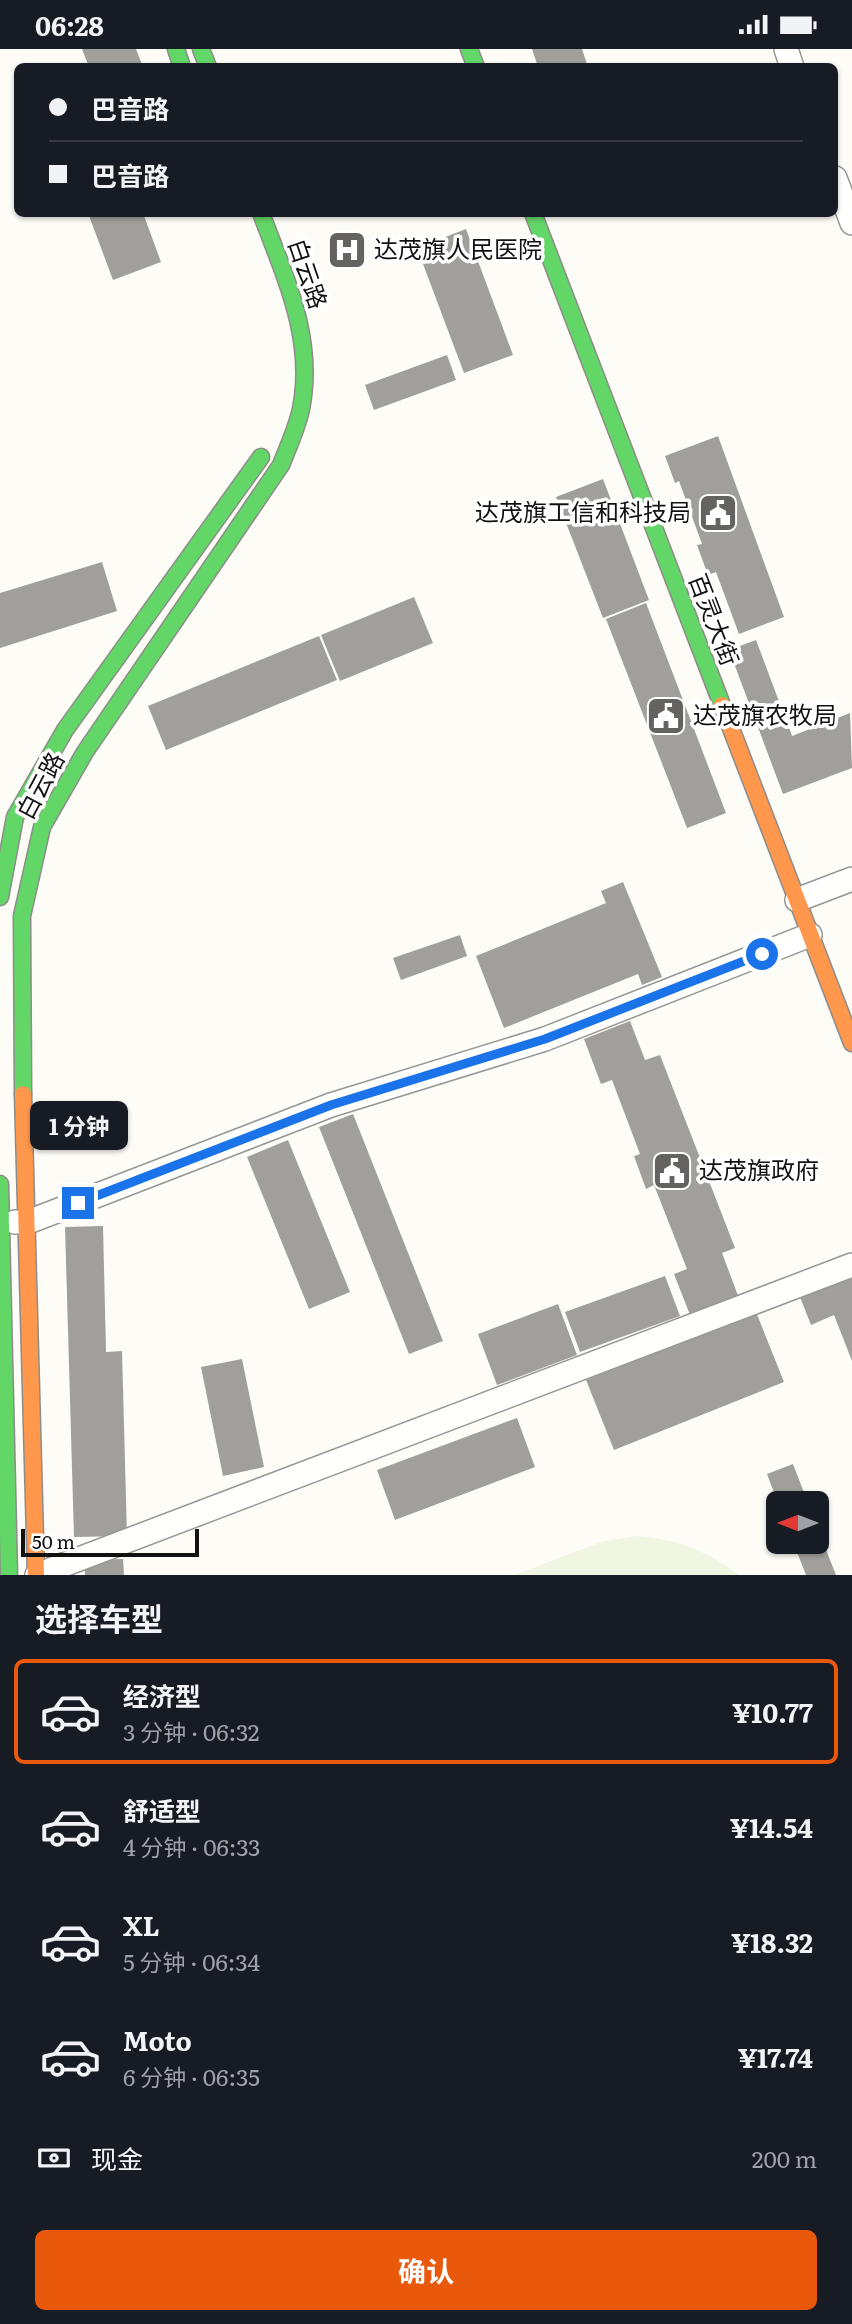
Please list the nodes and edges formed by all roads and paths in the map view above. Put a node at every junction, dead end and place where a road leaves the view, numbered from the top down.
1 (838, 186) edge
2 (262, 217) edge
3 (535, 217) edge
4 (852, 223) edge
5 (269, 445) dead end
6 (852, 879) edge
7 (0, 897) edge
8 (797, 900) junction
9 (810, 935) junction
10 (852, 1043) edge
11 (0, 1184) edge
12 (28, 1222) junction
13 (1, 1223) edge
14 (852, 1265) edge
15 (9, 1575) edge
16 (37, 1575) edge

1 - 4 street
2 - 12 street, 白云路
3 - 8 street, 百灵大街
5 - 7 street, 白云路
6 - 8 street
8 - 9 street, 百灵大街
9 - 10 street, 百灵大街
9 - 12 street
11 - 13 street
12 - 13 street
12 - 16 street, 白云路
13 - 15 street
14 - 16 street

